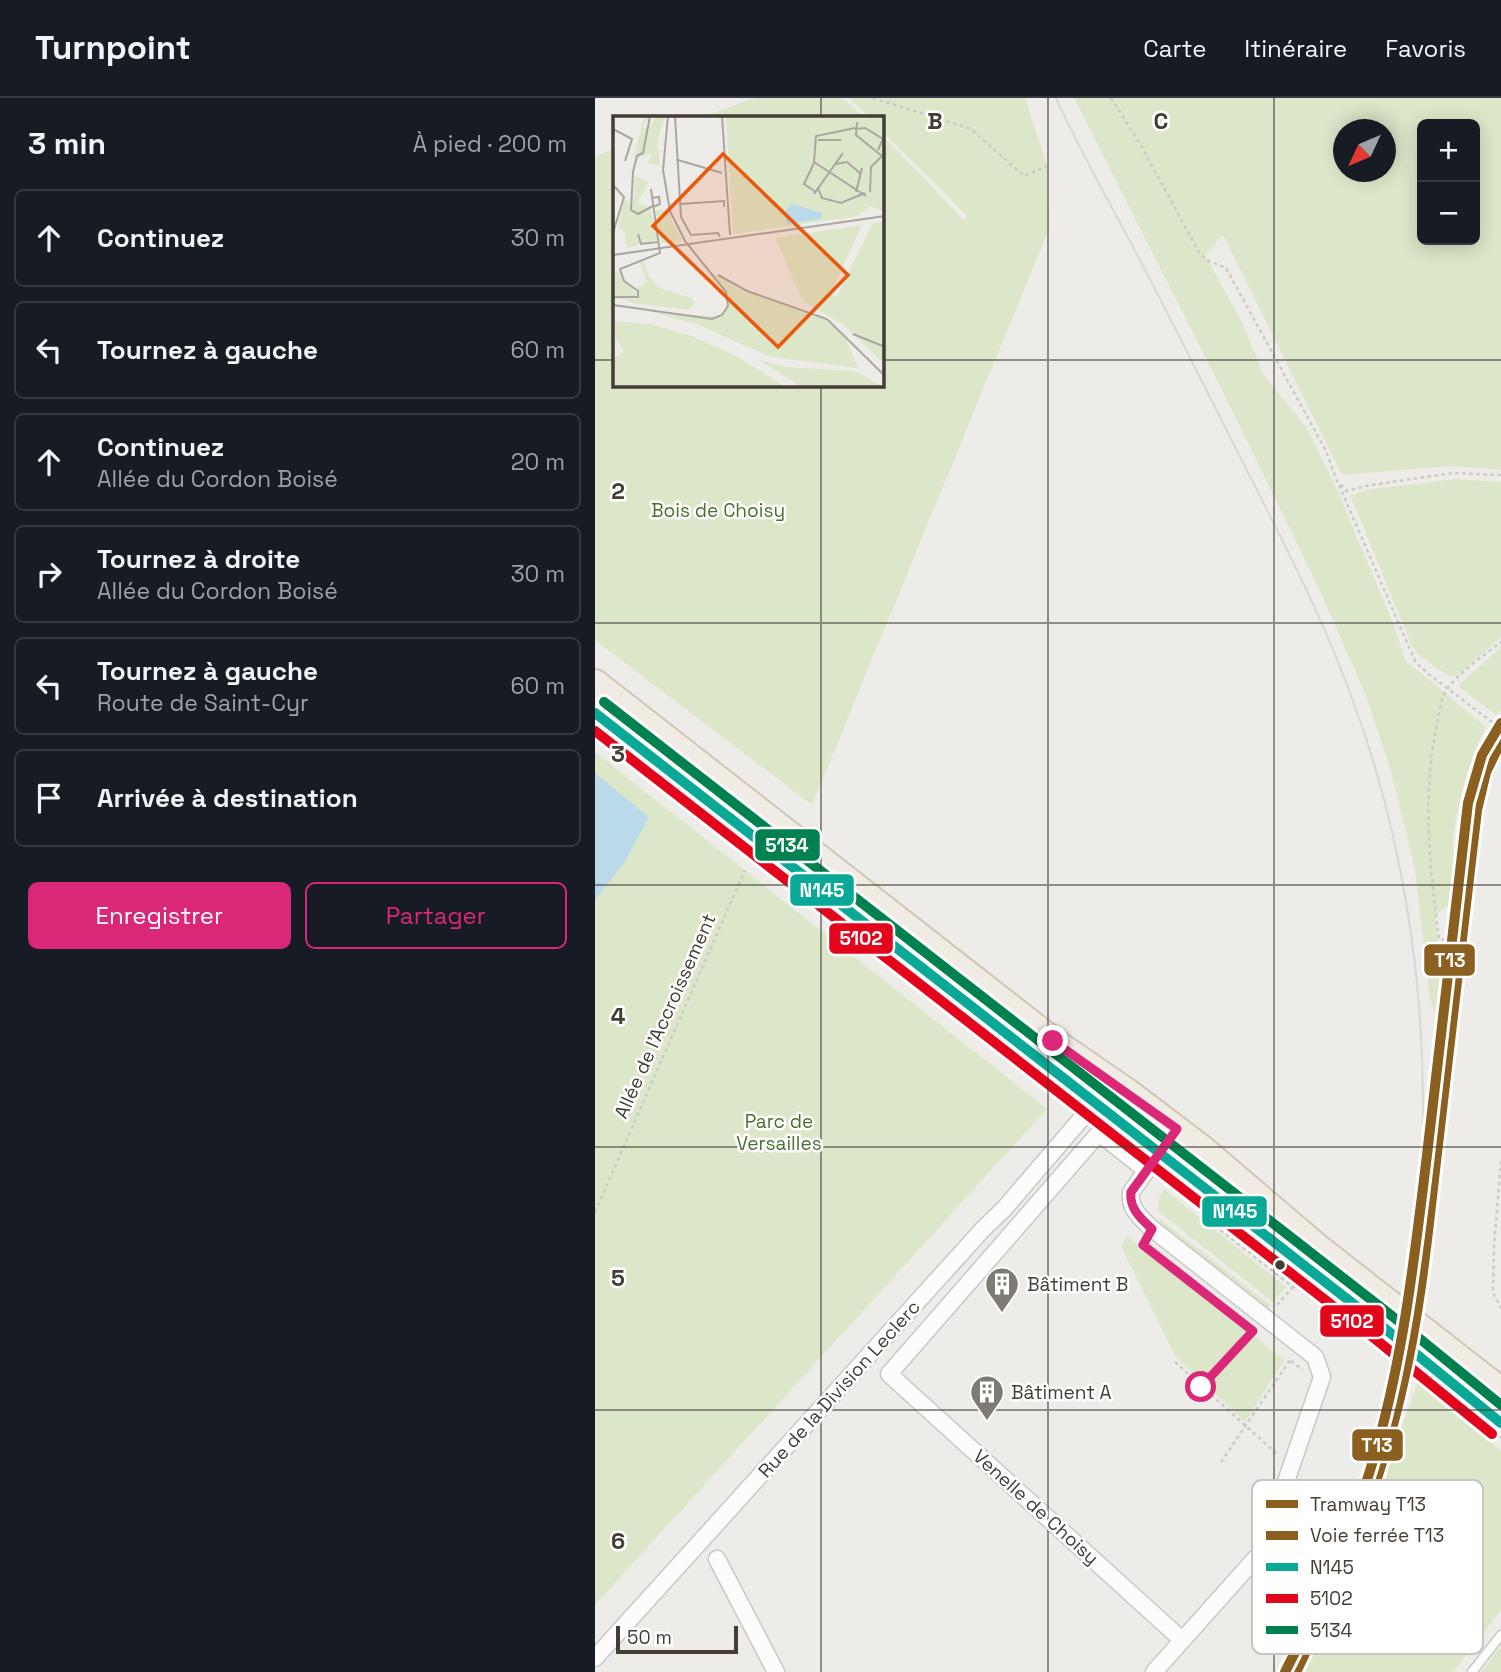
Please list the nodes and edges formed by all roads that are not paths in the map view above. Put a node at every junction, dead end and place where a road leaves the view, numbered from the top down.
1 (595, 683) edge
2 (595, 713) edge
3 (1081, 1119) dead end
4 (1162, 1149) junction
5 (1385, 1315) junction
6 (1425, 1347) junction
7 (1501, 1391) edge
8 (1499, 1422) edge
9 (1286, 1480) edge
10 (717, 1559) dead end
11 (1252, 1562) edge
12 (1501, 1635) edge
13 (1182, 1640) junction
14 (595, 1658) edge
15 (776, 1672) edge
16 (1154, 1672) edge
17 (1472, 1672) edge

1 - 4 main road
2 - 4 main road
3 - 14 street, Rue de la Division Leclerc
4 - 5 main road
4 - 5 main road
4 - 9 street
4 - 13 street, Venelle de Choisy
5 - 6 main road
6 - 7 main road
6 - 8 main road
10 - 15 street
11 - 13 street
12 - 17 lane
13 - 16 street

